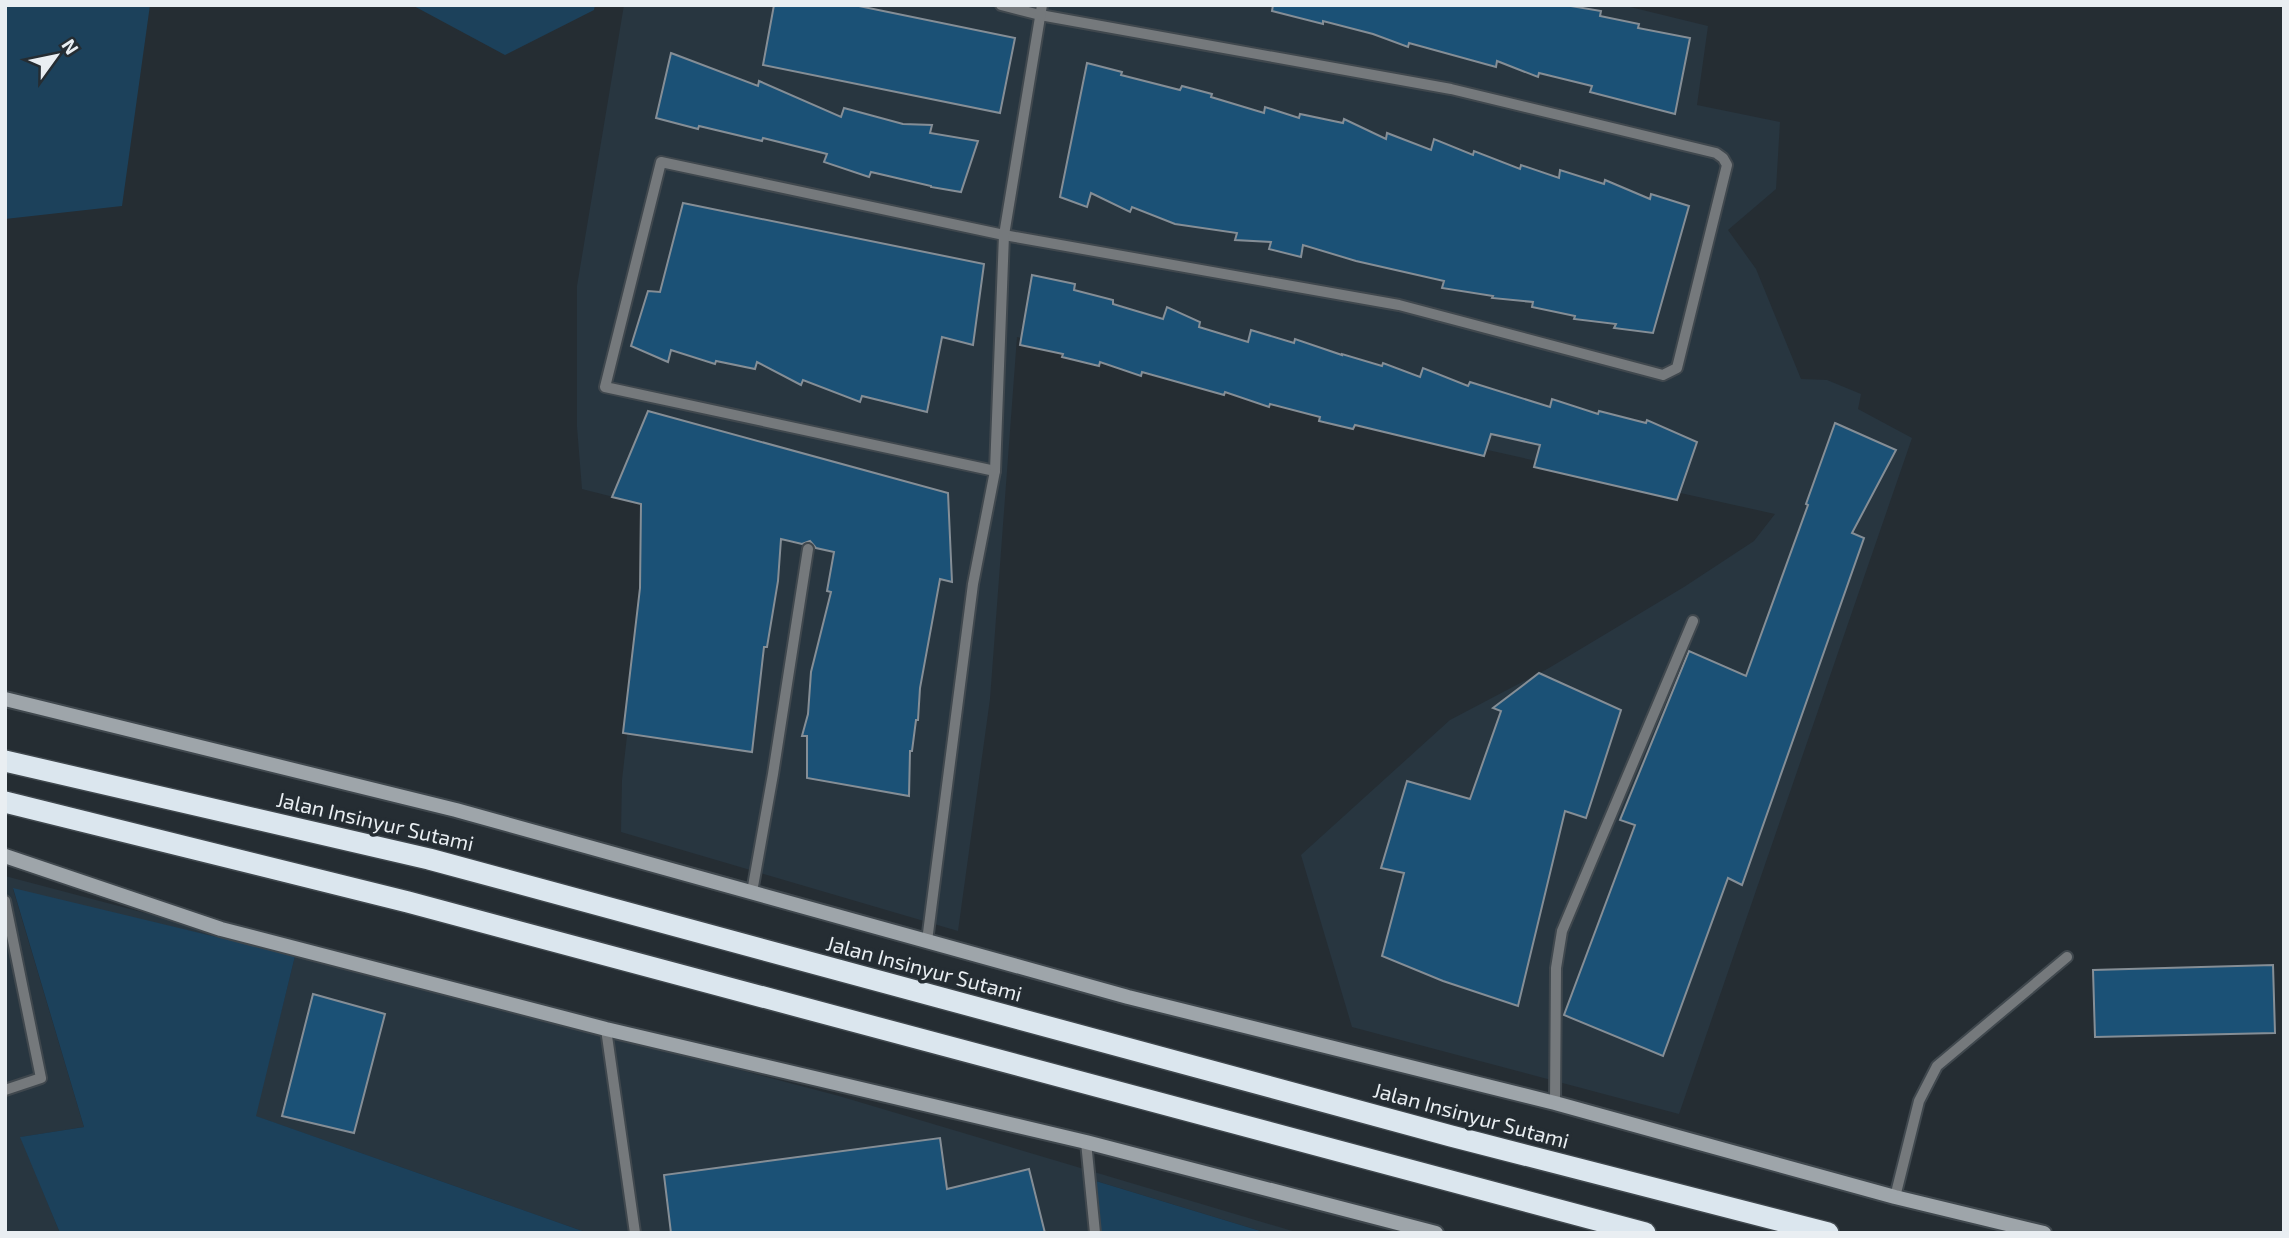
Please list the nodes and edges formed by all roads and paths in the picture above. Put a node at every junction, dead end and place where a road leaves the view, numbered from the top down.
1 (1001, 5) edge
2 (1041, 10) edge
3 (1004, 235) junction
4 (995, 471) junction
5 (808, 549) dead end
6 (1693, 621) dead end
7 (5, 699) edge
8 (5, 761) edge
9 (5, 802) edge
10 (5, 856) edge
11 (752, 892) junction
12 (5, 901) edge
13 (927, 941) junction
14 (2067, 957) dead end
15 (606, 1029) junction
16 (5, 1090) edge
17 (1555, 1103) junction
18 (1086, 1142) junction
19 (1895, 1197) junction
20 (635, 1233) edge
21 (1095, 1233) edge
22 (1436, 1233) edge
23 (1645, 1233) edge
24 (1828, 1233) edge
25 (2044, 1233) edge

1 - 2 lane
2 - 3 lane
2 - 3 lane
3 - 4 lane
3 - 4 lane
4 - 13 lane
5 - 11 lane
6 - 17 lane
7 - 11 street
8 - 24 highway, Jalan Insinyur Sutami
9 - 23 highway
10 - 15 street
11 - 13 street
12 - 16 lane
13 - 17 street
14 - 19 lane
15 - 18 street
15 - 20 lane
17 - 19 street
18 - 21 lane
18 - 22 street
19 - 25 street

